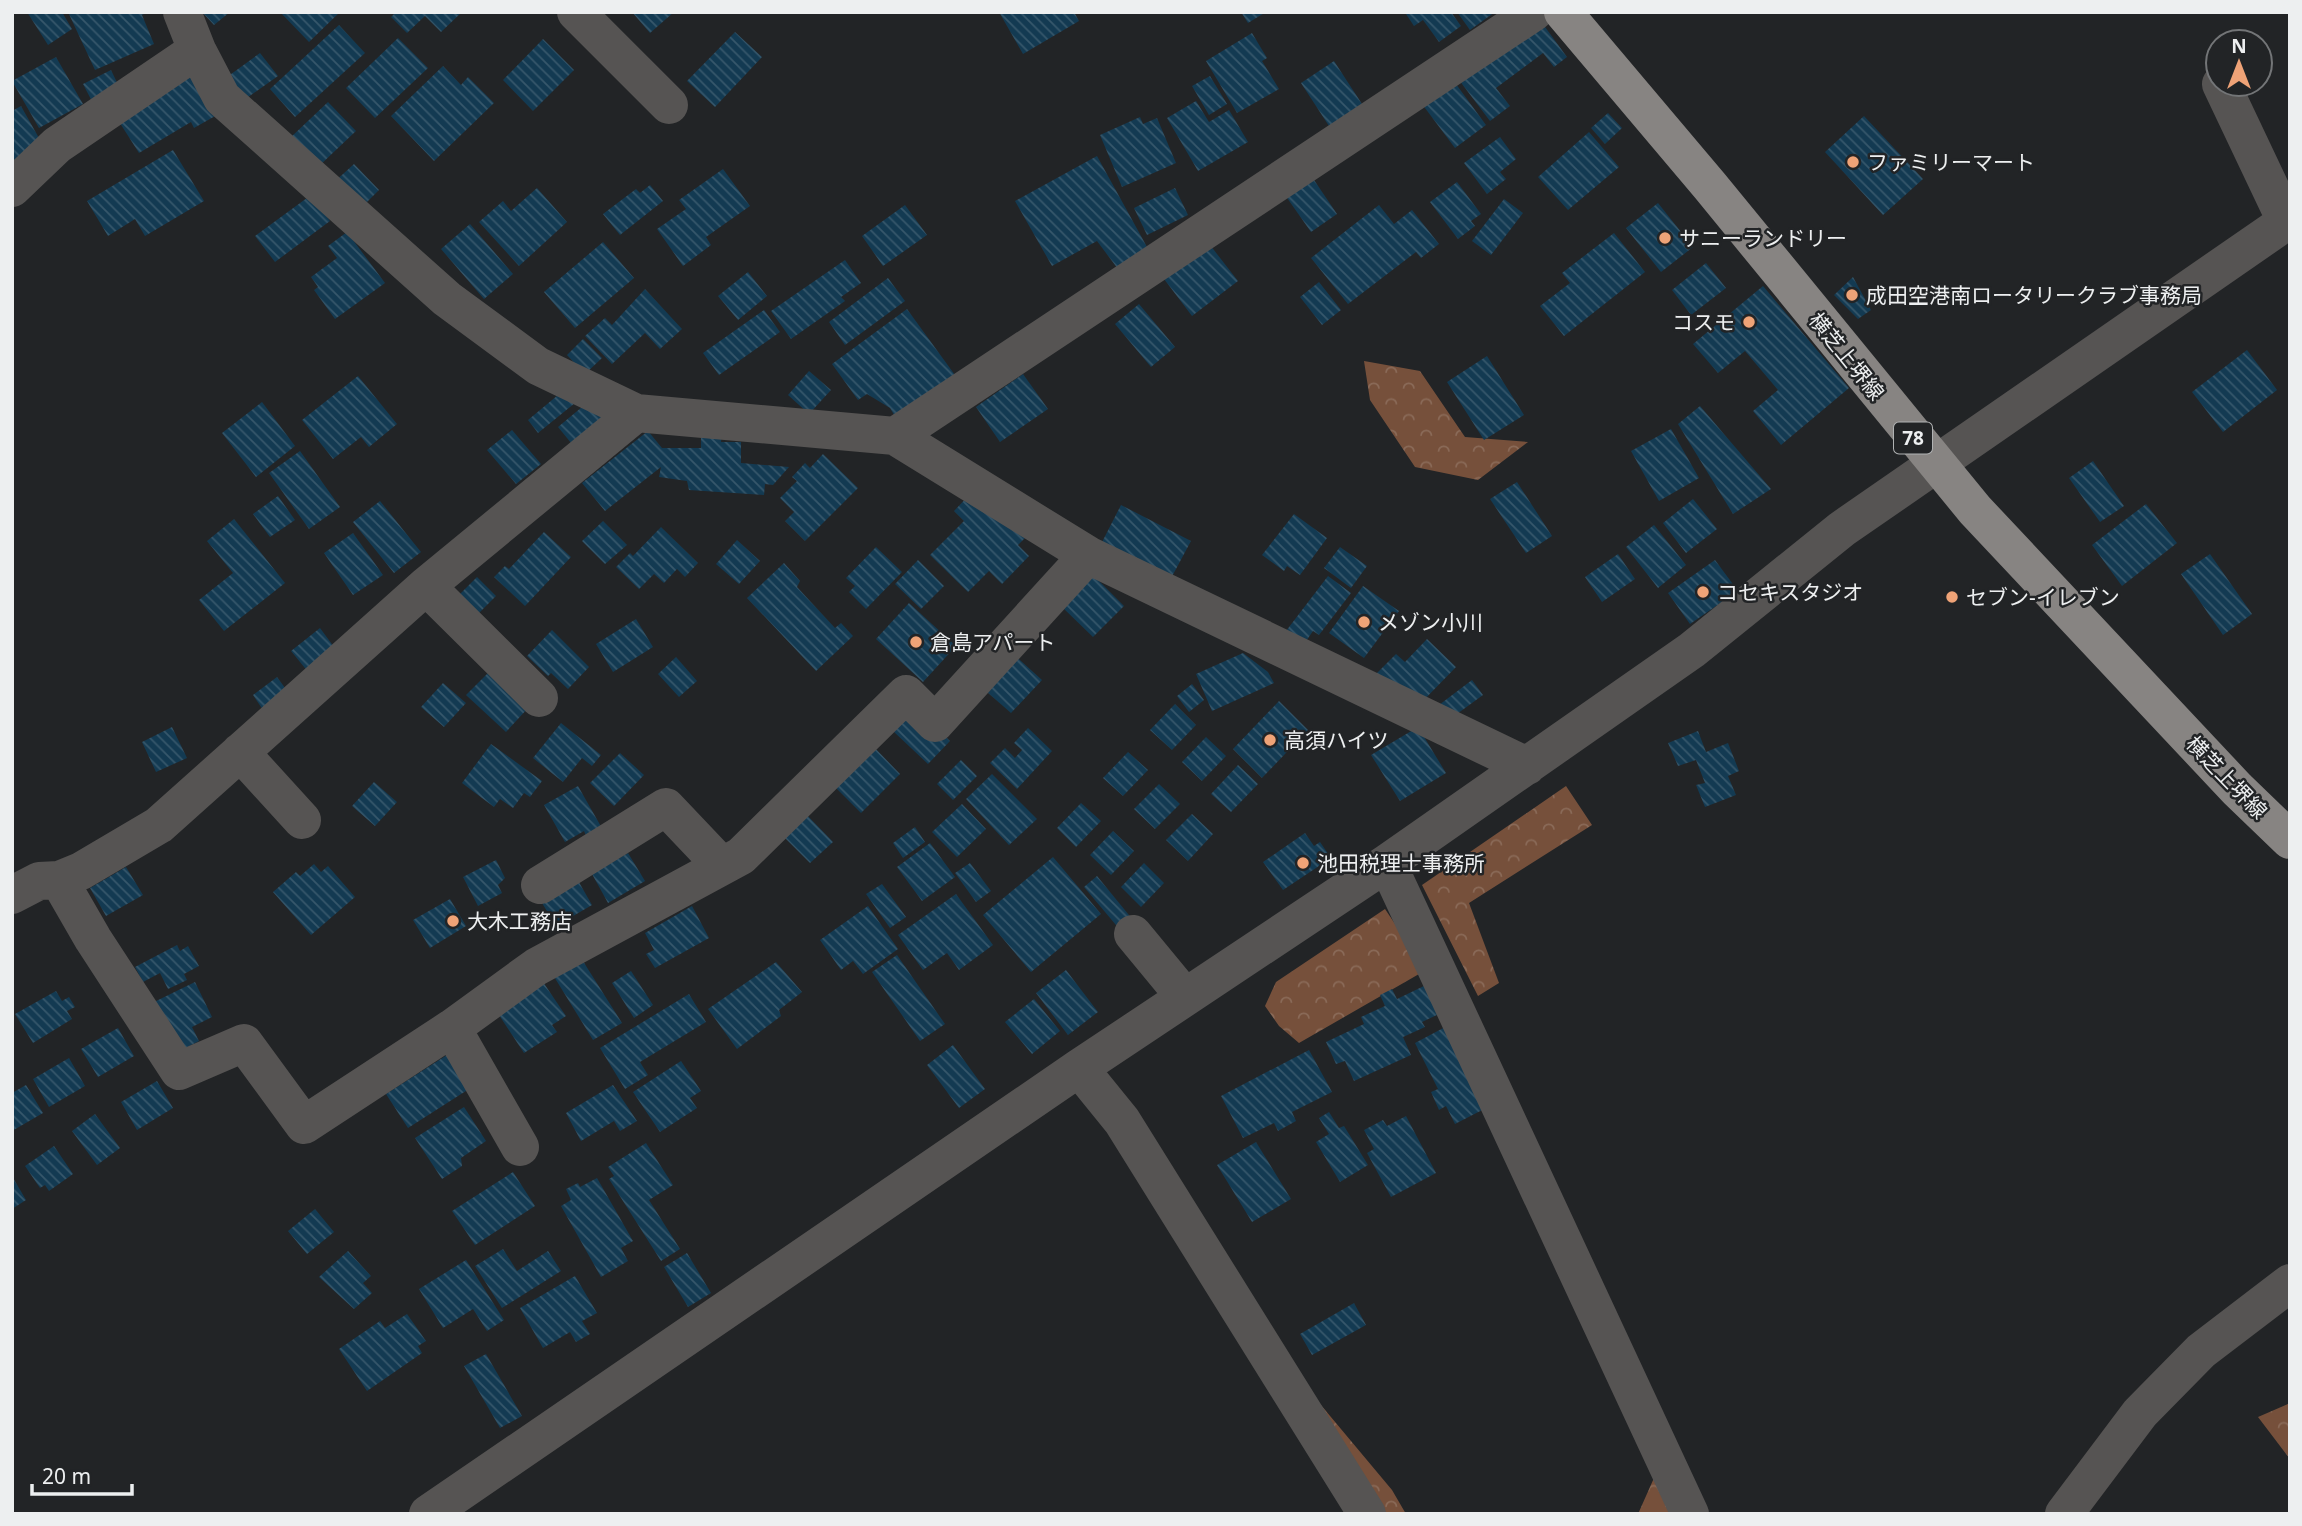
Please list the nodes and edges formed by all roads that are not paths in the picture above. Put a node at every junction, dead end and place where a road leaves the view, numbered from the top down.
1 (182, 12) edge
2 (576, 12) edge
3 (1534, 12) edge
4 (1563, 12) edge
5 (197, 50) junction
6 (2228, 98) edge
7 (668, 105) dead end
8 (12, 188) edge
9 (2288, 220) edge
10 (636, 413) junction
11 (895, 436) junction
12 (1936, 466) junction
13 (1088, 555) junction
14 (426, 586) junction
15 (539, 698) dead end
16 (240, 752) junction
17 (1527, 766) junction
18 (302, 820) dead end
19 (2290, 840) edge
20 (1387, 863) junction
21 (722, 866) junction
22 (59, 880) junction
23 (540, 885) dead end
24 (12, 895) edge
25 (1133, 934) dead end
26 (1185, 997) junction
27 (452, 1028) junction
28 (1080, 1068) junction
29 (520, 1147) dead end
30 (2290, 1283) edge
31 (428, 1514) edge
32 (1367, 1514) edge
33 (1690, 1514) edge
34 (2064, 1514) edge

1 - 5 street
2 - 7 street
3 - 11 street
4 - 12 main road, 横芝上堺線 / 78
5 - 8 street
5 - 10 street
6 - 9 street
9 - 12 street
10 - 11 street
10 - 14 street
11 - 13 street
12 - 17 street
12 - 19 main road, 横芝上堺線 / 78
13 - 17 street
13 - 21 street
14 - 15 street
14 - 16 street
16 - 18 street
16 - 22 street
17 - 20 street
20 - 26 street
20 - 33 street
21 - 23 street
21 - 27 street
22 - 24 street
22 - 27 street
25 - 26 street
26 - 28 street
27 - 29 street
28 - 31 street
28 - 32 street
30 - 34 street

